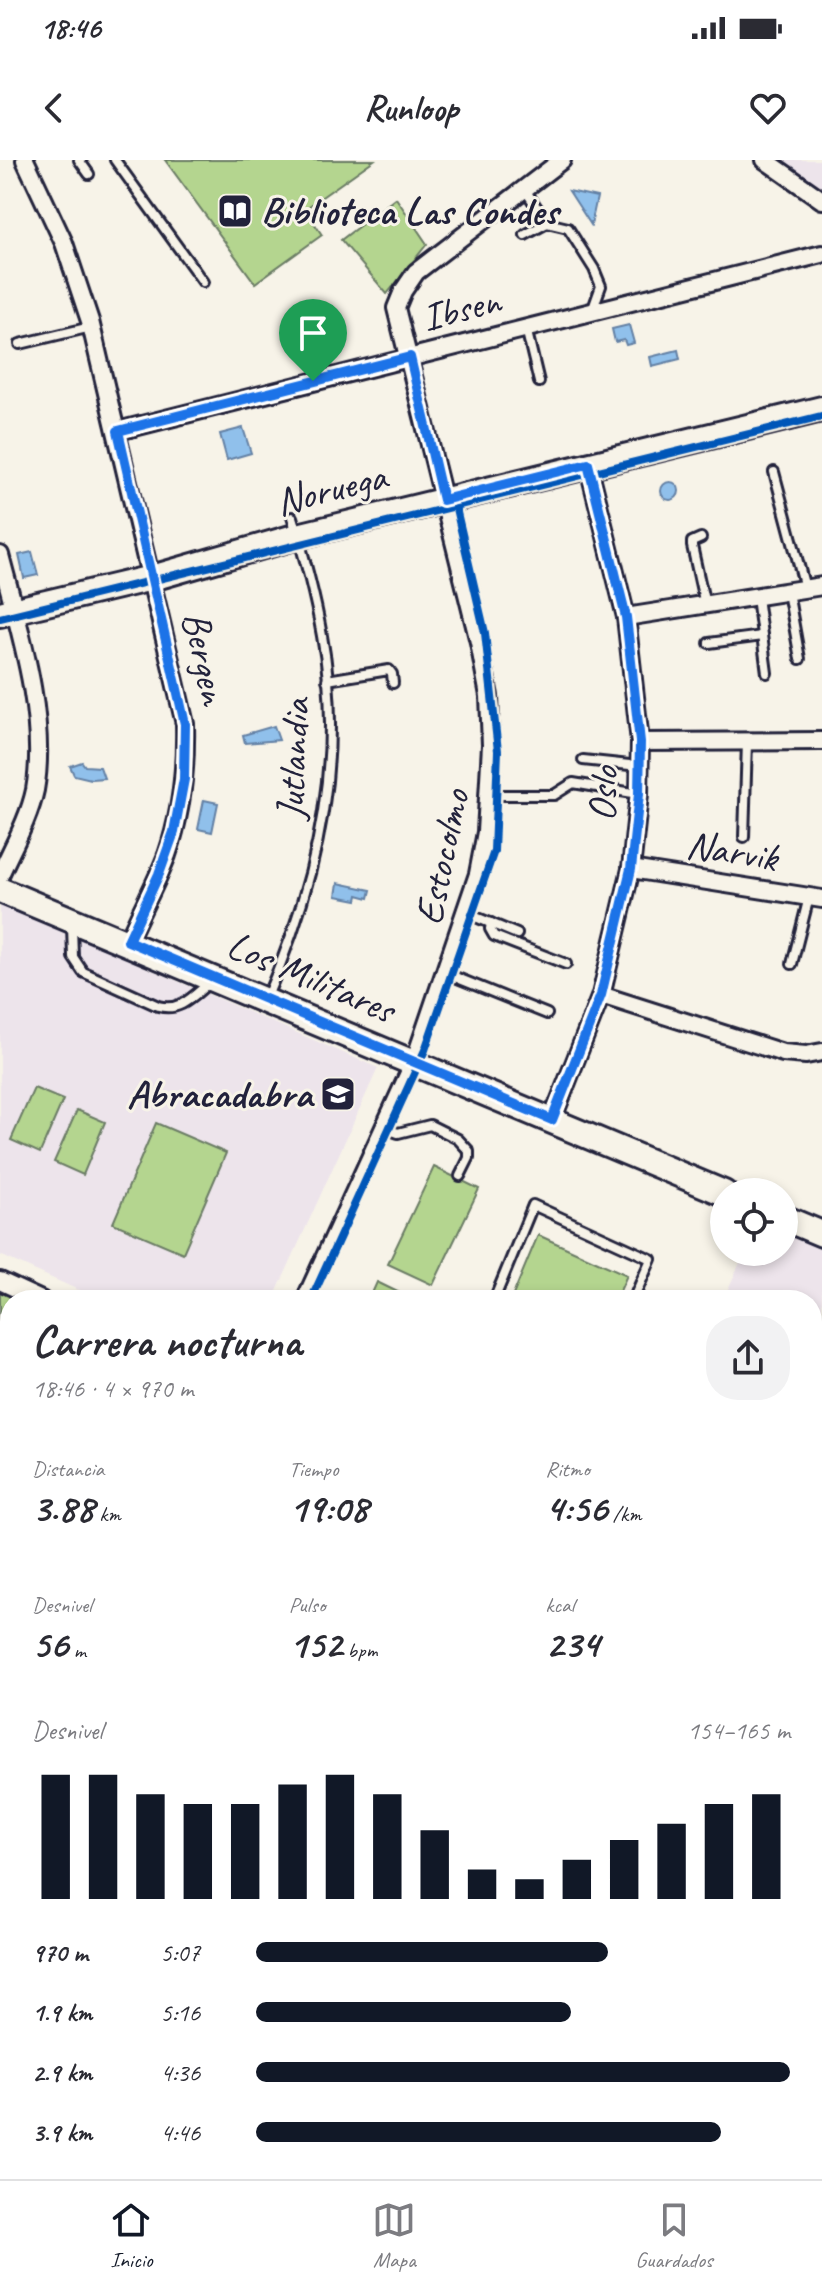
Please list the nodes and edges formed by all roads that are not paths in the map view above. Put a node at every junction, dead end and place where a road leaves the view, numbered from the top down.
1 (25, 160) edge
2 (79, 160) edge
3 (115, 160) edge
4 (562, 160) edge
5 (765, 160) edge
6 (89, 174) dead end
7 (524, 188) junction
8 (822, 200) edge
9 (547, 223) junction
10 (525, 235) dead end
11 (822, 254) edge
12 (203, 282) dead end
13 (592, 311) junction
14 (91, 327) junction
15 (526, 328) junction
16 (20, 344) dead end
17 (410, 357) junction
18 (539, 382) dead end
19 (822, 409) edge
20 (118, 431) junction
21 (588, 464) junction
22 (774, 472) dead end
23 (443, 500) junction
24 (295, 526) junction
25 (701, 538) dead end
26 (0, 555) edge
27 (152, 578) junction
28 (822, 586) edge
29 (796, 590) junction
30 (757, 597) junction
31 (705, 605) junction
32 (7, 612) edge
33 (626, 617) junction
34 (762, 636) junction
35 (709, 643) dead end
36 (800, 659) dead end
37 (767, 673) dead end
38 (327, 680) junction
39 (393, 683) dead end
40 (747, 741) junction
41 (822, 741) edge
42 (640, 742) junction
43 (583, 760) dead end
44 (639, 766) junction
45 (639, 794) junction
46 (489, 795) junction
47 (744, 837) dead end
48 (631, 869) junction
49 (0, 875) edge
50 (0, 890) edge
51 (815, 898) edge
52 (466, 913) junction
53 (72, 920) junction
54 (491, 923) junction
55 (517, 934) dead end
56 (128, 941) junction
57 (566, 964) dead end
58 (792, 964) dead end
59 (445, 973) junction
60 (214, 978) junction
61 (601, 995) junction
62 (265, 999) junction
63 (547, 1014) dead end
64 (822, 1052) edge
65 (414, 1062) junction
66 (552, 1120) junction
67 (384, 1128) junction
68 (460, 1176) dead end
69 (710, 1187) edge
70 (798, 1224) edge
71 (822, 1234) edge
72 (0, 1281) edge
73 (19, 1290) edge
74 (310, 1290) edge
75 (498, 1290) edge
76 (637, 1290) edge

1 - 14 street, Bergen
2 - 6 lane
3 - 12 lane
4 - 7 street
5 - 8 street
7 - 9 lane
7 - 17 street, Estocolmo
9 - 10 lane
9 - 13 lane
11 - 13 street, Ibsen
13 - 15 street, Ibsen
14 - 16 lane
14 - 20 street, Bergen
15 - 17 street, Ibsen
15 - 18 lane
17 - 20 street, Ibsen
17 - 23 street, Estocolmo
19 - 21 main road, Noruega
20 - 27 street, Bergen
21 - 23 main road, Noruega
21 - 33 street, Oslo
22 - 29 lane
23 - 24 main road, Noruega
23 - 46 street, Estocolmo
24 - 27 main road, Noruega
24 - 38 lane, Jutlandia
25 - 31 lane
26 - 32 street
27 - 32 main road, Noruega
27 - 56 street, Bergen
28 - 29 street
29 - 30 street
29 - 36 lane
30 - 31 street
30 - 34 lane
31 - 33 street
32 - 49 street
33 - 42 street, Oslo
34 - 35 lane
34 - 37 lane
38 - 39 lane
38 - 62 lane, Jutlandia
40 - 41 street
40 - 42 street
40 - 47 lane
42 - 44 street, Oslo
43 - 44 lane
44 - 45 street, Oslo
45 - 46 lane
45 - 48 street, Oslo
46 - 52 street, Estocolmo
48 - 51 street, Narvik
48 - 61 street, Oslo
50 - 53 main road, Los Militares
51 - 58 lane
52 - 54 lane
52 - 59 street, Estocolmo
53 - 56 main road, Los Militares
53 - 60 lane
54 - 55 lane
54 - 57 lane
56 - 60 main road, Los Militares
59 - 63 lane
59 - 65 street, Estocolmo
60 - 62 main road, Los Militares
61 - 64 street
61 - 66 street, Oslo
62 - 65 main road, Los Militares
65 - 66 main road, Los Militares
65 - 67 street, Estocolmo
66 - 69 main road, Los Militares
67 - 68 lane
67 - 74 street, Estocolmo
70 - 71 main road
72 - 73 street
75 - 76 lane

